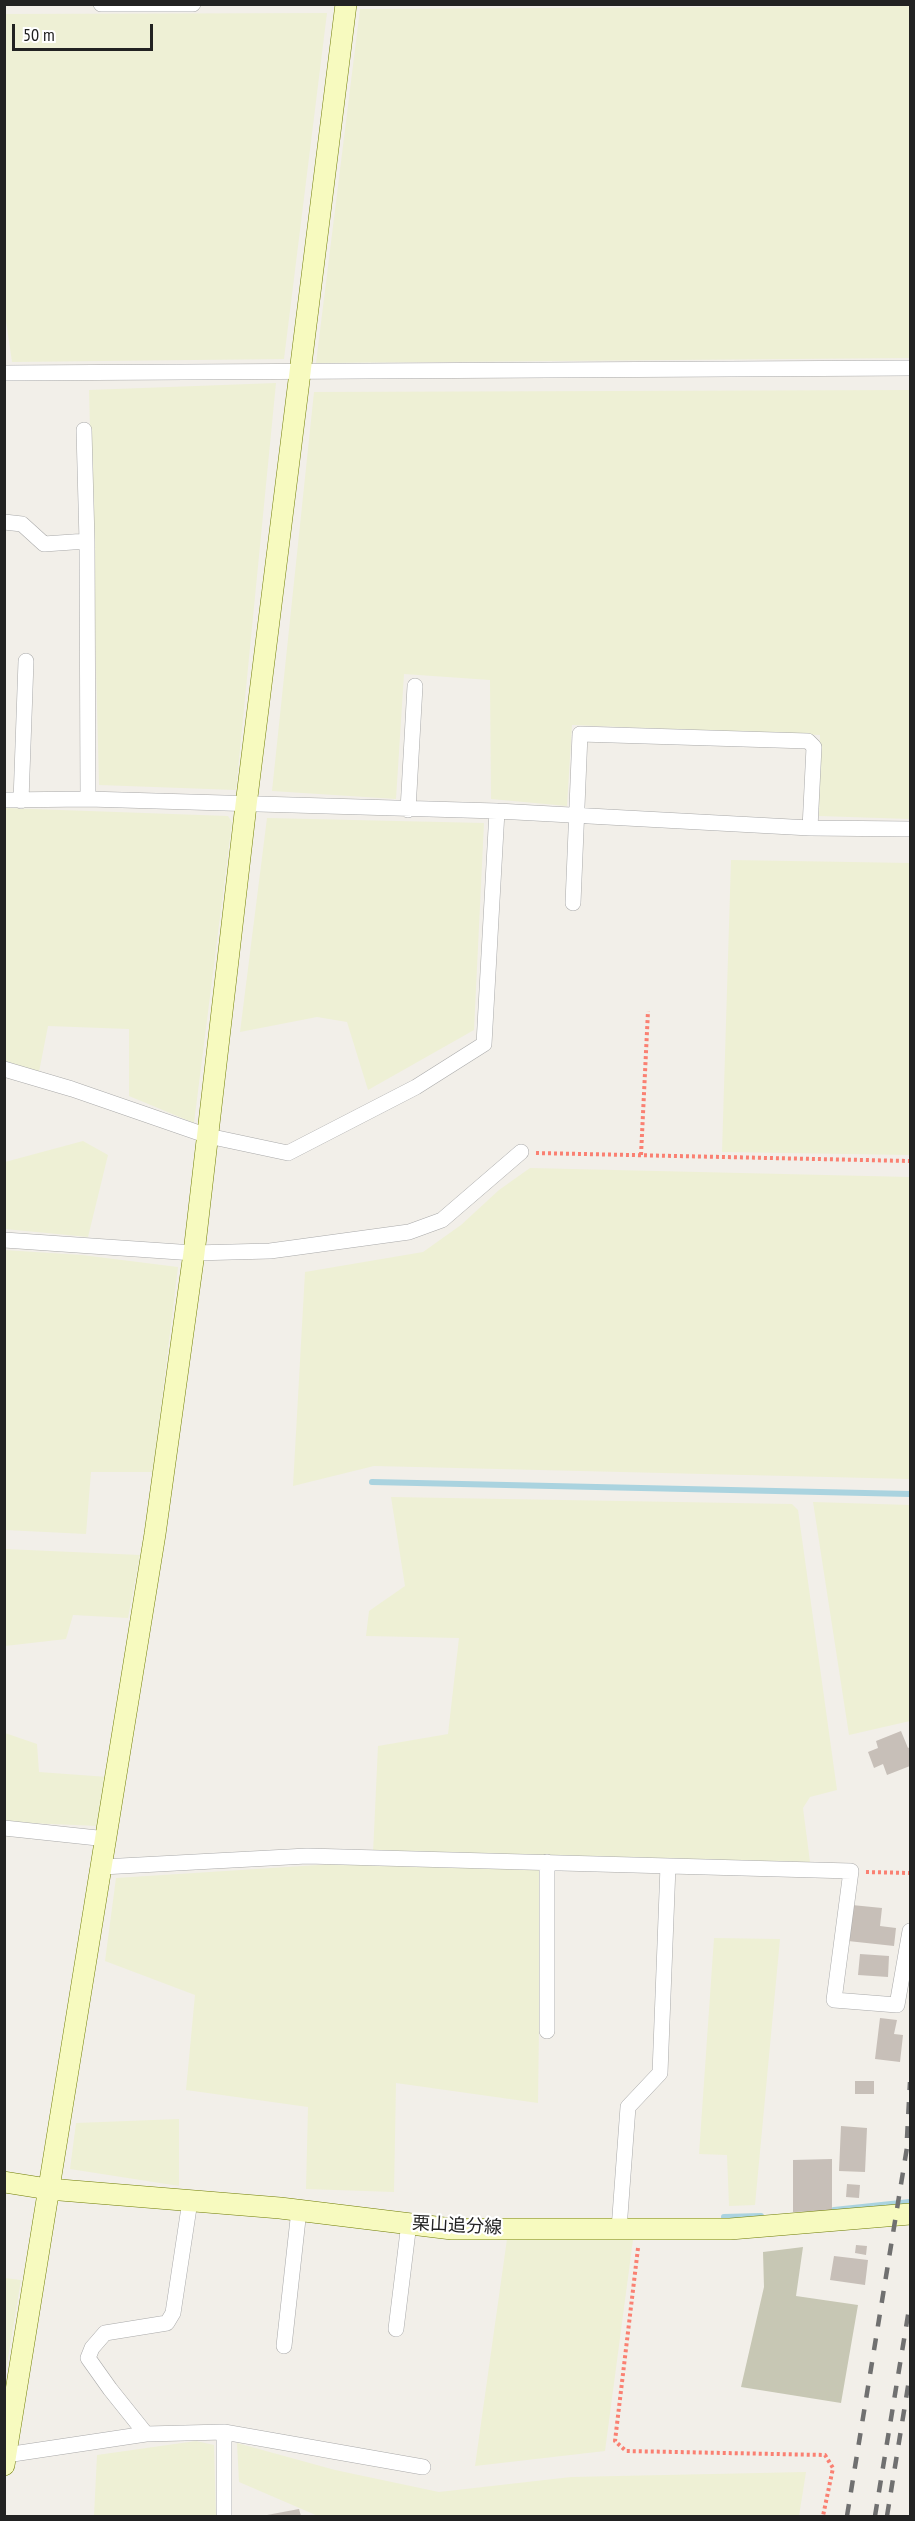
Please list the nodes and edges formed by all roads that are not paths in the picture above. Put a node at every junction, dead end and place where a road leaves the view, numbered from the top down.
1 (101, 4) edge
2 (193, 4) edge
3 (346, 4) edge
4 (910, 368) edge
5 (300, 371) junction
6 (4, 373) edge
7 (84, 429) dead end
8 (4, 522) edge
9 (87, 541) junction
10 (26, 661) dead end
11 (415, 686) dead end
12 (87, 799) junction
13 (4, 801) edge
14 (21, 801) junction
15 (246, 805) junction
16 (408, 810) junction
17 (498, 811) junction
18 (576, 815) junction
19 (810, 828) junction
20 (910, 829) edge
21 (573, 903) dead end
22 (4, 1069) edge
23 (208, 1136) junction
24 (521, 1152) road end
25 (4, 1240) edge
26 (194, 1253) junction
27 (4, 1828) edge
28 (107, 1839) junction
29 (547, 1862) junction
30 (668, 1866) junction
31 (102, 1867) junction
32 (910, 1930) edge
33 (547, 2031) dead end
34 (4, 2181) edge
35 (48, 2189) junction
36 (190, 2201) junction
37 (299, 2210) junction
38 (910, 2214) edge
39 (408, 2223) junction
40 (630, 2230) junction
41 (396, 2329) dead end
42 (284, 2346) dead end
43 (224, 2432) junction
44 (146, 2434) junction
45 (5, 2460) edge
46 (423, 2467) dead end
47 (224, 2517) edge

1 - 2 street
3 - 5 street
4 - 5 street
5 - 6 street
5 - 15 street
7 - 9 street
8 - 9 street
9 - 12 street
10 - 14 street
11 - 16 street
12 - 14 street
12 - 15 street
13 - 14 street
15 - 16 street
15 - 23 street
16 - 17 street
17 - 18 street
17 - 23 street
18 - 19 street
18 - 19 street
18 - 21 street
19 - 20 street
22 - 23 street
23 - 26 street
24 - 26 street
25 - 26 street
26 - 28 street
27 - 28 street
28 - 31 street
29 - 30 street
29 - 31 street
29 - 33 street
30 - 32 street
30 - 40 street
31 - 35 street
34 - 35 street, 栗山追分線
35 - 36 street, 栗山追分線
35 - 45 street
36 - 37 street, 栗山追分線
36 - 44 street
37 - 39 street, 栗山追分線
37 - 42 street
38 - 40 street, 栗山追分線
39 - 40 street, 栗山追分線
39 - 41 street
43 - 44 street
43 - 46 street
43 - 47 street
44 - 45 street

